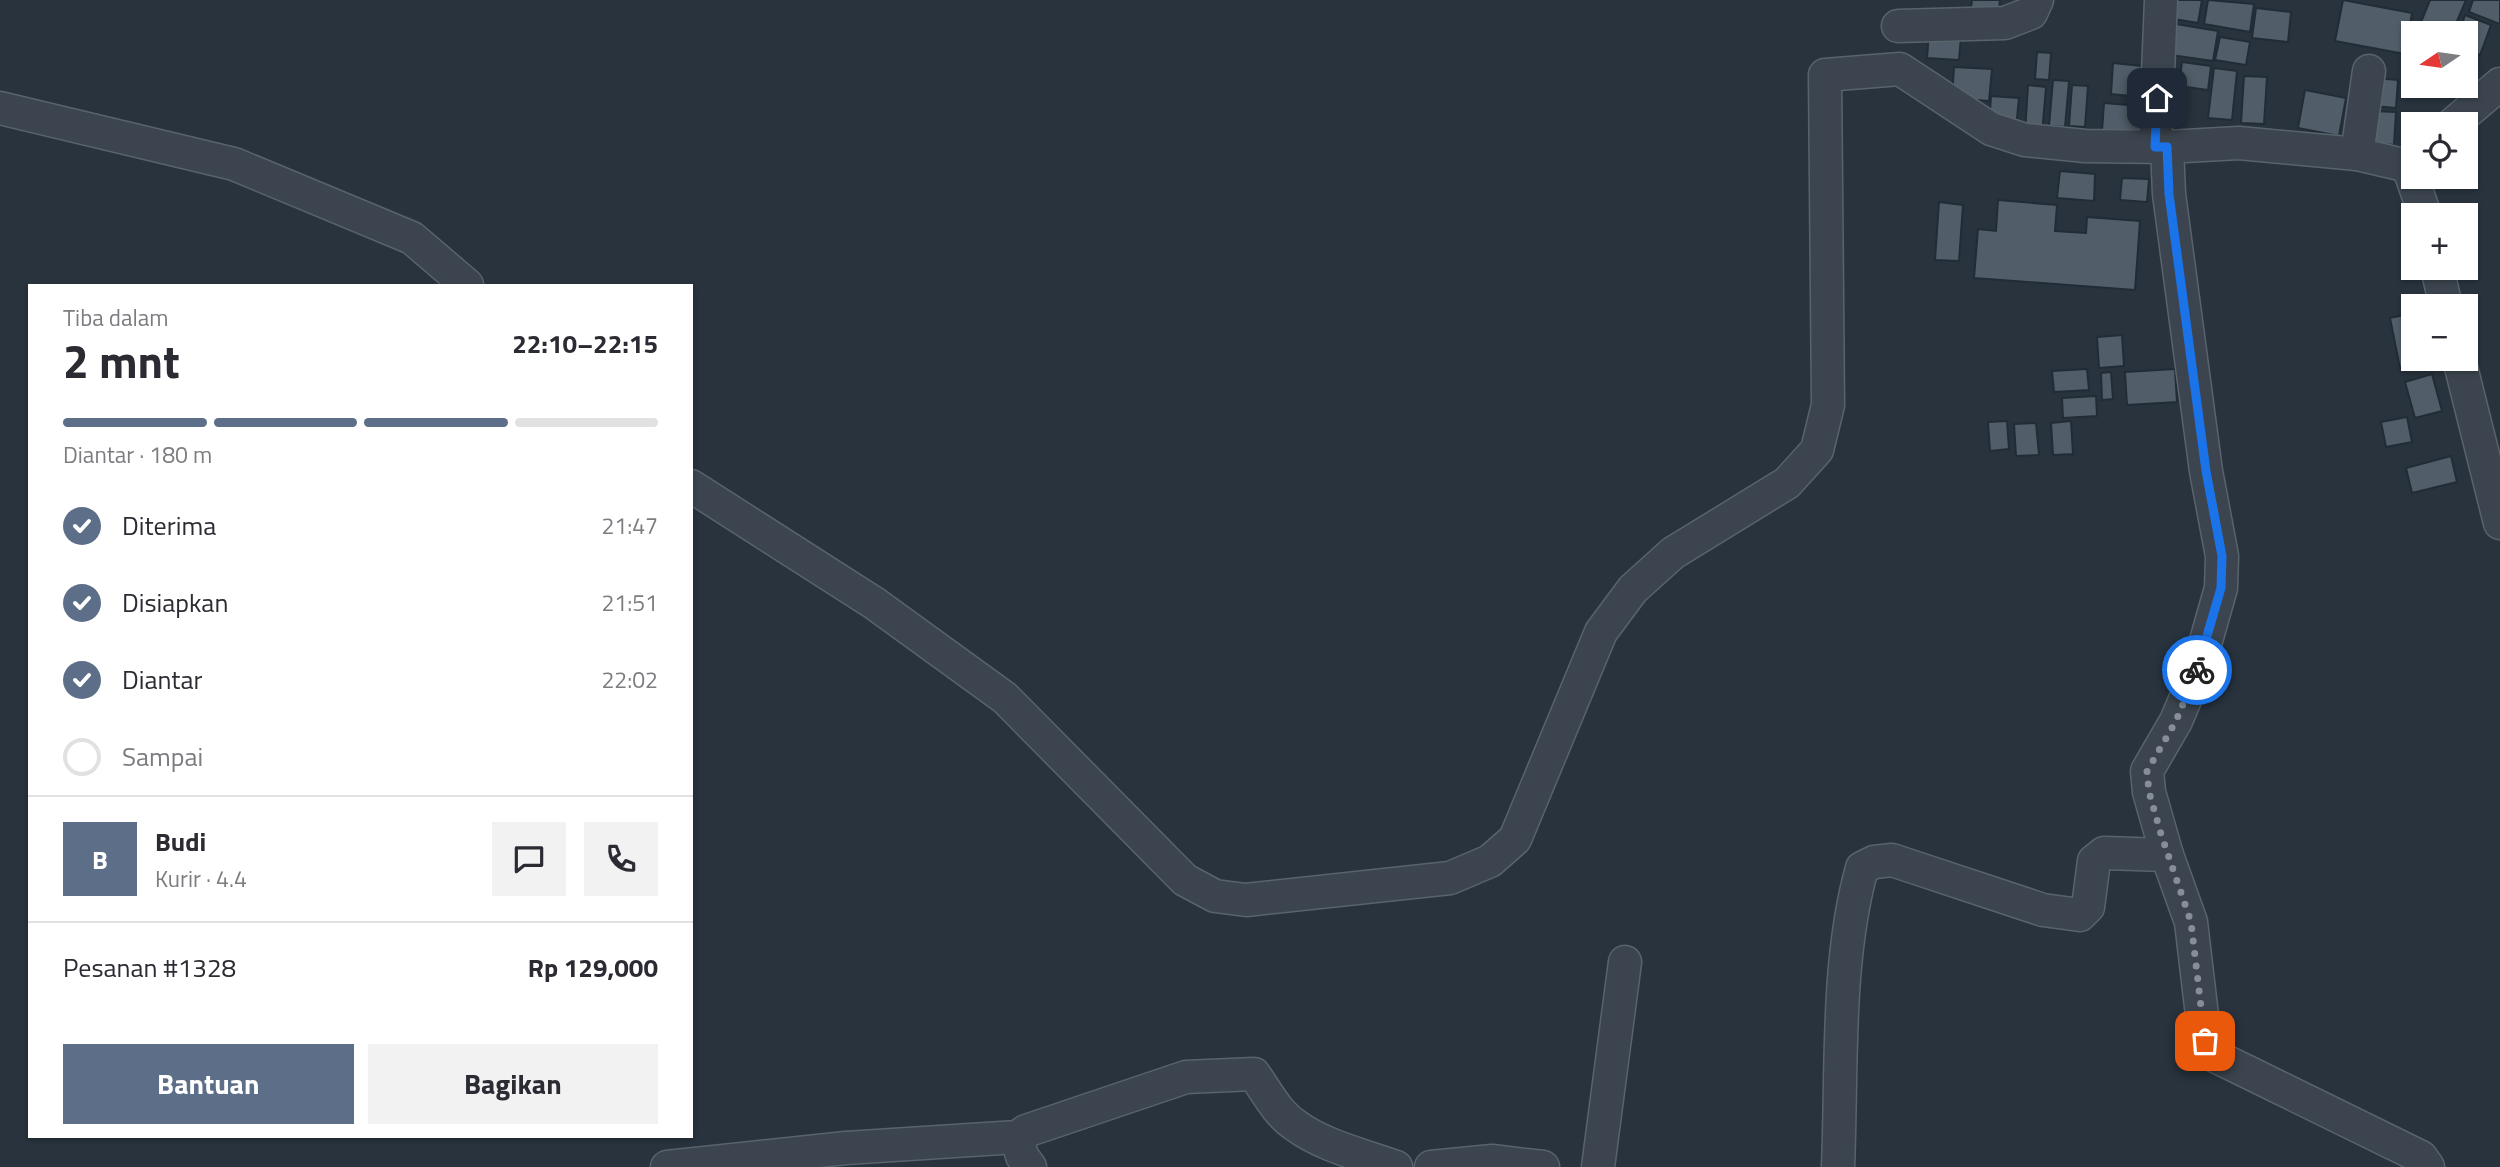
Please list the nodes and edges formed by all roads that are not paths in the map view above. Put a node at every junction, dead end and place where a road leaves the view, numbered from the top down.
1 (2037, 0) edge
2 (2161, 0) edge
3 (1896, 13) edge
4 (1900, 69) junction
5 (2369, 71) dead end
6 (2500, 84) edge
7 (0, 108) edge
8 (2467, 112) edge
9 (2161, 147) junction
10 (2357, 154) junction
11 (2401, 161) edge
12 (466, 284) edge
13 (2462, 371) edge
14 (693, 487) edge
15 (2500, 523) edge
16 (2167, 855) junction
17 (1625, 962) dead end
18 (1017, 1137) junction
19 (667, 1167) edge
20 (1030, 1167) edge
21 (1396, 1167) edge
22 (1431, 1167) edge
23 (1543, 1167) edge
24 (1598, 1167) edge
25 (1838, 1167) edge
26 (2428, 1167) edge

1 - 3 street
2 - 9 street
3 - 4 street
4 - 9 street
4 - 14 street
5 - 10 street
6 - 8 street
7 - 12 street
9 - 10 street
9 - 16 street
10 - 11 street
13 - 15 street
16 - 25 street
16 - 26 street
17 - 24 street
18 - 19 street
18 - 20 street
18 - 21 street
22 - 23 street

